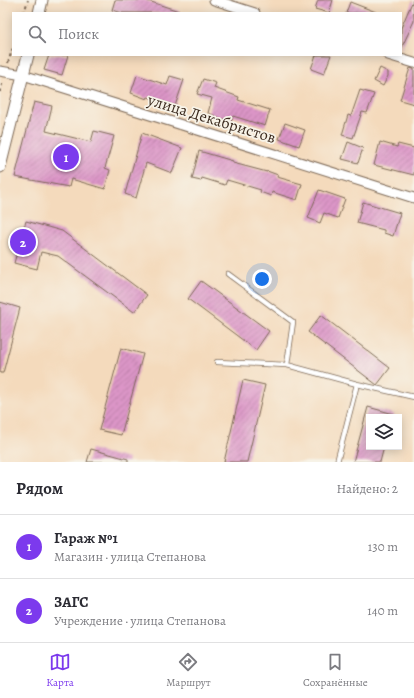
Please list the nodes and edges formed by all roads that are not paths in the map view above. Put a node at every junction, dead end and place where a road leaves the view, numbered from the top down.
1 (42, 0) edge
2 (214, 0) edge
3 (39, 12) edge
4 (252, 12) edge
5 (28, 56) edge
6 (391, 56) edge
7 (414, 63) edge
8 (3, 71) edge
9 (23, 75) junction
10 (0, 167) edge
11 (414, 198) edge
12 (228, 274) dead end
13 (217, 362) dead end
14 (287, 365) junction
15 (357, 384) junction
16 (414, 397) edge
17 (336, 462) edge

1 - 3 street
2 - 4 street
5 - 9 street
6 - 7 street
8 - 9 street, улица Декабристов
9 - 10 street
9 - 11 street, улица Декабристов
12 - 14 lane
13 - 14 lane
14 - 15 lane
15 - 16 lane
15 - 17 lane

